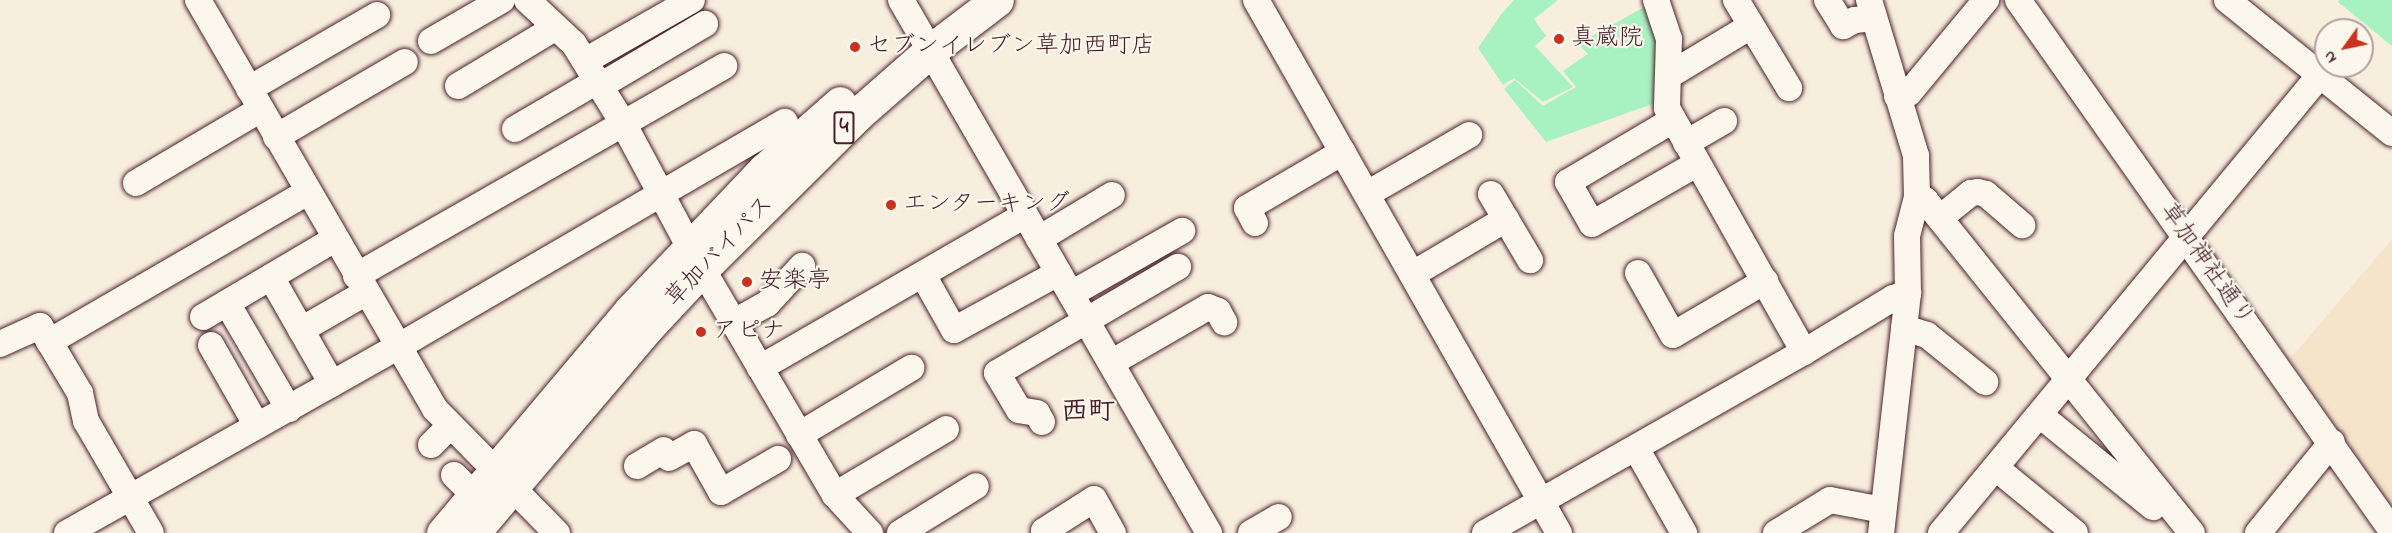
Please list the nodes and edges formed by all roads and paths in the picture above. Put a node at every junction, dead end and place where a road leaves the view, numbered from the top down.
1 (198, 0) edge
2 (502, 0) edge
3 (527, 0) edge
4 (692, 0) edge
5 (901, 0) edge
6 (960, 0) edge
7 (997, 0) edge
8 (1256, 0) edge
9 (1736, 0) edge
10 (1827, 0) edge
11 (1986, 0) edge
12 (2018, 0) edge
13 (2227, 0) edge
14 (1662, 3) edge
15 (1871, 9) edge
16 (377, 15) dead end
17 (705, 24) dead end
18 (1751, 26) junction
19 (556, 27) junction
20 (431, 41) dead end
21 (925, 42) junction
22 (405, 62) dead end
23 (724, 66) dead end
24 (2314, 70) edge
25 (1668, 75) junction
26 (594, 76) junction
27 (2318, 78) edge
28 (2324, 78) edge
29 (458, 86) dead end
30 (1789, 88) dead end
31 (1897, 96) junction
32 (255, 99) junction
33 (1673, 120) junction
34 (1724, 121) dead end
35 (785, 122) dead end
36 (623, 123) junction
37 (515, 129) dead end
38 (2392, 133) edge
39 (1469, 135) dead end
40 (276, 137) junction
41 (1343, 152) junction
42 (1692, 153) junction
43 (136, 183) dead end
44 (308, 192) junction
45 (661, 194) junction
46 (1367, 194) junction
47 (1491, 194) dead end
48 (1112, 195) dead end
49 (1917, 197) junction
50 (1025, 216) junction
51 (1940, 218) junction
52 (1506, 219) junction
53 (1255, 222) dead end
54 (2022, 225) dead end
55 (1166, 235) dead end
56 (1039, 238) junction
57 (2187, 238) junction
58 (335, 239) junction
59 (696, 258) junction
60 (1530, 260) dead end
61 (802, 266) dead end
62 (1178, 267) dead end
63 (1638, 273) dead end
64 (1413, 274) junction
65 (923, 275) junction
66 (271, 277) junction
67 (1765, 281) junction
68 (1064, 283) junction
69 (361, 284) junction
70 (1908, 293) junction
71 (227, 303) junction
72 (203, 317) dead end
73 (1086, 321) junction
74 (734, 322) junction
75 (1224, 322) dead end
76 (1904, 328) junction
77 (301, 330) junction
78 (49, 342) junction
79 (0, 344) edge
80 (211, 345) dead end
81 (397, 347) junction
82 (1804, 352) junction
83 (1111, 363) junction
84 (760, 368) junction
85 (912, 368) dead end
86 (2069, 379) junction
87 (1986, 382) dead end
88 (332, 384) junction
89 (289, 409) junction
90 (2040, 416) junction
91 (1042, 422) dead end
92 (257, 426) junction
93 (450, 426) junction
94 (946, 429) dead end
95 (799, 435) junction
96 (2332, 442) junction
97 (431, 445) dead end
98 (1636, 448) junction
99 (778, 459) dead end
100 (637, 466) dead end
101 (1996, 468) junction
102 (483, 482) junction
103 (976, 486) dead end
104 (835, 495) junction
105 (129, 496) junction
106 (1540, 501) junction
107 (2140, 501) dead end
108 (1279, 517) dead end
109 (1882, 522) edge
110 (1947, 531) edge
111 (2392, 531) edge
112 (67, 533) edge
113 (151, 533) edge
114 (442, 533) edge
115 (473, 533) edge
116 (557, 533) edge
117 (870, 533) edge
118 (900, 533) edge
119 (1045, 533) edge
120 (1113, 533) edge
121 (1209, 533) edge
122 (1251, 533) edge
123 (1485, 533) edge
124 (1559, 533) edge
125 (1684, 533) edge
126 (1776, 533) edge
127 (2075, 533) edge
128 (2192, 533) edge
129 (2258, 533) edge

1 - 32 street
2 - 20 street
3 - 19 street
4 - 26 street
5 - 21 street
6 - 21 highway, 草加バイパス / 4
7 - 21 highway, 草加バイパス / 4
8 - 41 street
9 - 18 street
10 - 15 street
11 - 31 street
12 - 57 street, 草加神社通り
13 - 24 street
14 - 25 street
15 - 31 street
16 - 32 street
17 - 26 street
18 - 25 street
18 - 30 street
19 - 26 street
19 - 29 street
21 - 50 street
21 - 59 highway, 草加バイパス / 4
21 - 59 highway, 草加バイパス / 4
22 - 40 street
23 - 36 street
25 - 33 street
26 - 36 street
26 - 37 street
27 - 57 street
28 - 38 street
31 - 49 street
32 - 40 street
32 - 43 street
33 - 42 street
33 - 42 street
34 - 42 street
35 - 45 street
36 - 45 street
36 - 69 street
39 - 46 street
40 - 44 street
41 - 46 street
41 - 53 street
42 - 67 street
44 - 58 street
44 - 78 street
45 - 59 street
45 - 81 street
46 - 64 street
47 - 52 street
48 - 56 street
49 - 51 street
49 - 70 street
50 - 56 street
50 - 65 street
51 - 54 street
51 - 86 street
52 - 60 street
52 - 64 street
55 - 68 street
56 - 68 street
57 - 86 street
57 - 96 street, 草加神社通り
58 - 66 street
58 - 69 street
59 - 74 street
59 - 102 highway, 草加バイパス / 4
59 - 102 highway, 草加バイパス / 4
61 - 74 street
62 - 73 street
63 - 67 street
64 - 106 street
65 - 68 street
65 - 84 street
66 - 71 street
66 - 77 street
67 - 82 street
68 - 73 street
69 - 77 street
69 - 81 street
70 - 76 street
70 - 82 street
71 - 72 street
71 - 89 street
73 - 83 street
73 - 91 street
74 - 84 street
75 - 83 street
76 - 87 street
76 - 109 street
77 - 88 street
78 - 79 street
78 - 105 street
80 - 92 street
81 - 88 street
81 - 93 street
82 - 98 street
83 - 121 street
84 - 95 street
85 - 95 street
86 - 90 street
86 - 128 street
88 - 89 street
89 - 92 street
90 - 101 street
90 - 107 street
92 - 105 street
93 - 97 street
93 - 102 street
94 - 104 street
95 - 104 street
96 - 111 street, 草加神社通り
96 - 129 street
98 - 106 street
98 - 125 street
99 - 100 street
101 - 110 street
101 - 127 street
102 - 114 highway, 草加バイパス / 4
102 - 115 highway, 草加バイパス / 4
102 - 116 street
103 - 118 street
104 - 117 street
105 - 112 street
105 - 113 street
106 - 123 street
106 - 124 street
108 - 122 street
109 - 126 street
119 - 120 street

